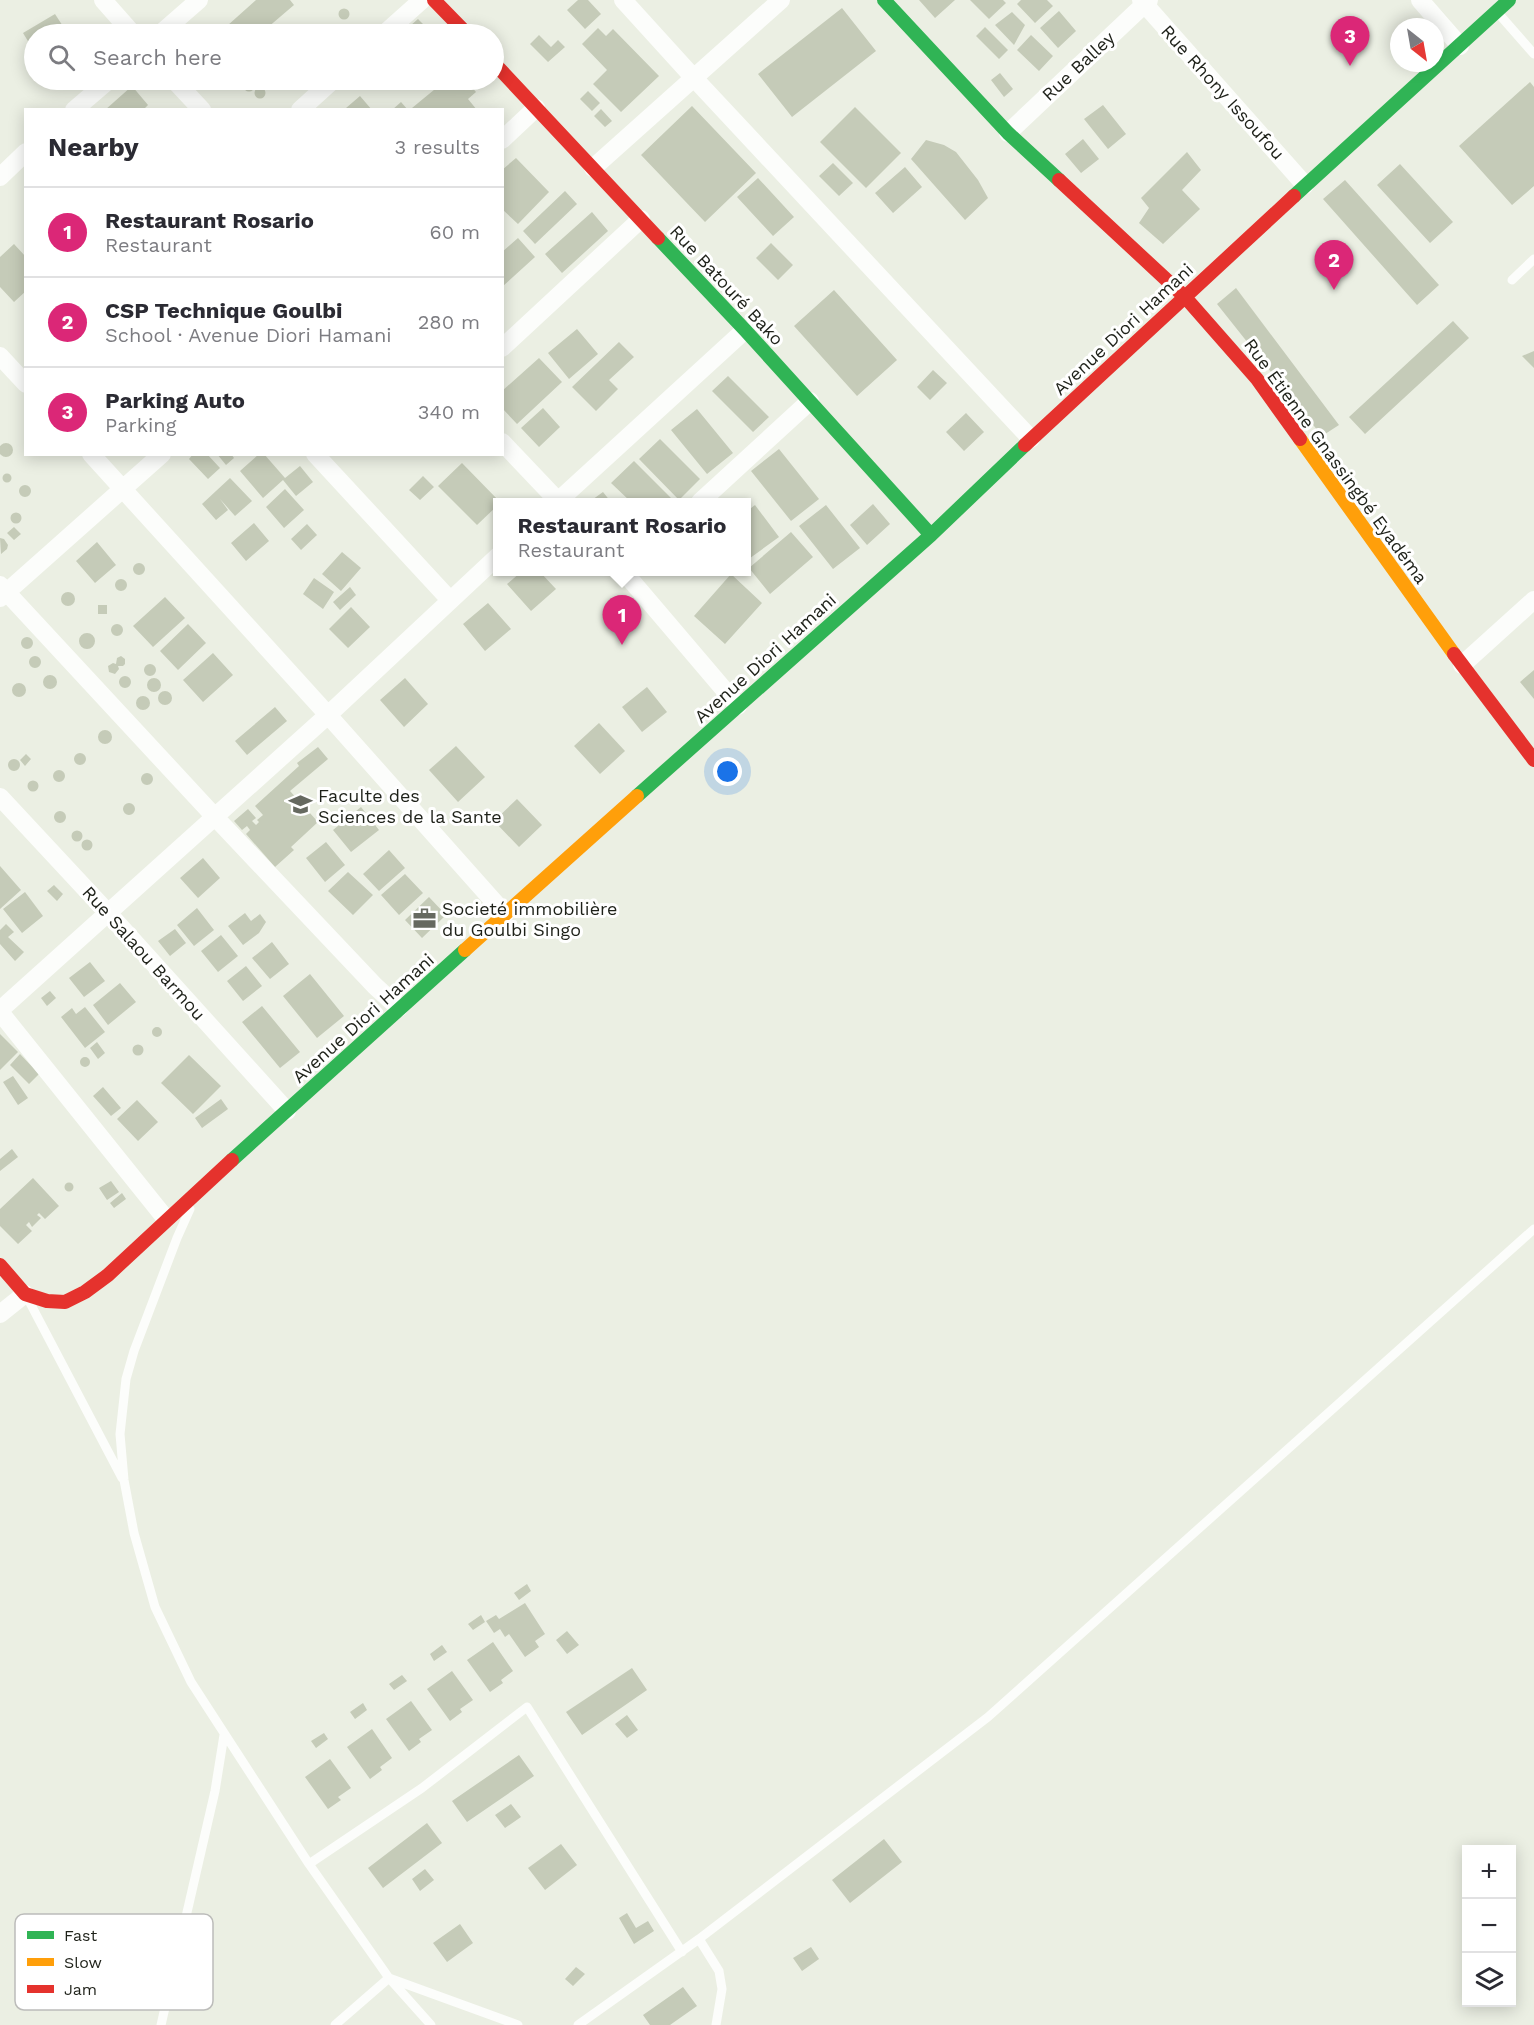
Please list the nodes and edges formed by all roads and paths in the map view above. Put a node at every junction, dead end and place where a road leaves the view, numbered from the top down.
1 (103, 0) edge
2 (198, 0) edge
3 (422, 0) edge
4 (434, 0) edge
5 (623, 0) edge
6 (781, 0) edge
7 (884, 0) edge
8 (1420, 0) edge
9 (1509, 0) edge
10 (1145, 1) edge
11 (1497, 12) junction
12 (124, 24) edge
13 (171, 24) edge
14 (395, 24) edge
15 (457, 24) edge
16 (1460, 46) junction
17 (1534, 54) edge
18 (504, 74) edge
19 (693, 77) junction
20 (97, 90) edge
21 (183, 90) edge
22 (322, 90) edge
23 (76, 108) edge
24 (200, 108) edge
25 (302, 108) edge
26 (536, 108) junction
27 (1008, 133) junction
28 (504, 138) edge
29 (24, 153) edge
30 (593, 168) junction
31 (3, 169) edge
32 (1305, 185) junction
33 (641, 219) junction
34 (1534, 259) edge
35 (1512, 280) dead end
36 (1185, 297) junction
37 (746, 330) junction
38 (504, 346) edge
39 (0, 356) edge
40 (24, 382) edge
41 (810, 401) junction
42 (1031, 439) junction
43 (504, 444) edge
44 (92, 456) edge
45 (160, 456) edge
46 (317, 456) edge
47 (123, 489) junction
48 (554, 498) edge
49 (562, 498) edge
50 (704, 498) edge
51 (931, 535) junction
52 (493, 561) edge
53 (627, 576) edge
54 (2, 592) edge
55 (450, 600) junction
56 (1534, 600) edge
57 (1462, 665) junction
58 (738, 706) junction
59 (328, 715) junction
60 (1534, 760) edge
61 (0, 797) edge
62 (215, 817) junction
63 (108, 913) junction
64 (505, 914) junction
65 (399, 1008) junction
66 (0, 1011) edge
67 (287, 1111) junction
68 (198, 1190) junction
69 (166, 1219) junction
70 (1534, 1229) edge
71 (0, 1265) edge
72 (26, 1294) junction
73 (0, 1314) edge
74 (124, 1480) junction
75 (224, 1736) junction
76 (309, 1864) junction
77 (186, 1914) edge
78 (699, 1939) junction
79 (682, 1952) junction
80 (389, 1978) junction
81 (164, 2010) edge
82 (161, 2025) edge
83 (335, 2025) edge
84 (431, 2025) edge
85 (518, 2025) edge
86 (578, 2025) edge
87 (716, 2025) edge

1 - 12 street
2 - 13 street
3 - 14 street
4 - 15 main road
5 - 19 street
6 - 19 street
7 - 27 main road, Rue Étienne Gnassingbé Eyadéma
8 - 16 street
9 - 11 main road, Avenue Diori Hamani
10 - 27 street, Rue Balley
10 - 32 street, Rue Rhony Issoufou
11 - 16 main road, Avenue Diori Hamani
11 - 17 lane
16 - 32 main road, Avenue Diori Hamani
18 - 26 main road, Rue Batouré Bako
19 - 30 street
19 - 42 street
20 - 23 street
21 - 24 street
22 - 25 street
26 - 28 street
26 - 30 main road, Rue Batouré Bako
27 - 36 main road, Rue Étienne Gnassingbé Eyadéma
29 - 31 street
30 - 33 main road, Rue Batouré Bako
32 - 36 main road, Avenue Diori Hamani
33 - 37 main road, Rue Batouré Bako
33 - 38 street
34 - 35 lane
36 - 42 main road, Avenue Diori Hamani
36 - 57 main road, Rue Étienne Gnassingbé Eyadéma
37 - 41 main road, Rue Batouré Bako
37 - 49 street
39 - 40 street
41 - 50 street
41 - 51 main road, Rue Batouré Bako
42 - 51 main road, Avenue Diori Hamani
43 - 48 street
44 - 47 street
45 - 47 street
46 - 55 street
47 - 54 street
47 - 59 street
51 - 58 main road, Avenue Diori Hamani
52 - 55 street
53 - 58 street
54 - 62 street
55 - 59 street
56 - 57 street
57 - 60 main road, Rue Étienne Gnassingbé Eyadéma
58 - 64 main road, Avenue Diori Hamani
59 - 62 street
59 - 64 street
61 - 63 street, Rue Salaou Barmou
62 - 63 street
62 - 65 street
63 - 66 street
63 - 67 street, Rue Salaou Barmou
64 - 65 main road, Avenue Diori Hamani
65 - 67 main road, Avenue Diori Hamani
66 - 69 street
67 - 68 main road, Avenue Diori Hamani
68 - 69 main road, Avenue Diori Hamani
68 - 74 lane
69 - 72 main road, Avenue Diori Hamani
70 - 78 lane
71 - 72 main road
72 - 73 street
72 - 74 lane
74 - 75 lane
75 - 76 lane
75 - 77 lane
76 - 79 lane
76 - 80 lane
78 - 79 lane
78 - 87 lane
79 - 86 lane
80 - 83 lane
80 - 84 lane
80 - 85 lane
81 - 82 lane

